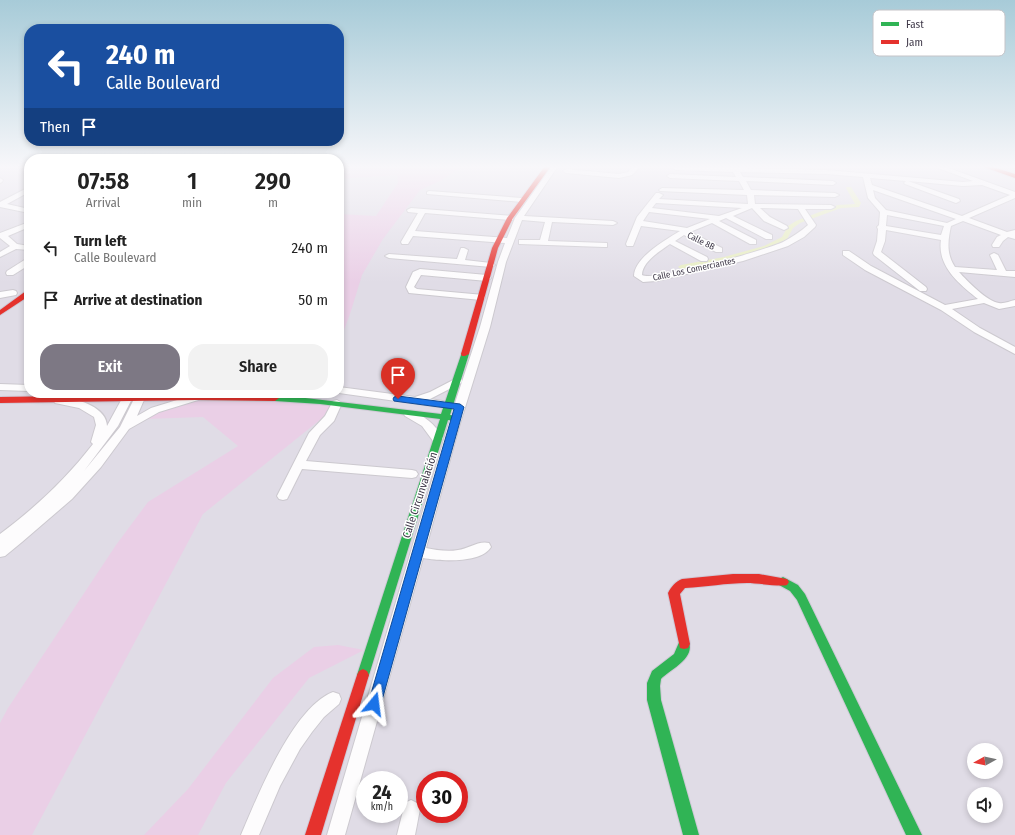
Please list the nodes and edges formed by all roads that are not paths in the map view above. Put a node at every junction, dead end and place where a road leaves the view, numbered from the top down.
1 (9, 205) edge
2 (520, 205) edge
3 (525, 205) edge
4 (650, 205) edge
5 (733, 205) edge
6 (878, 205) edge
7 (922, 205) edge
8 (993, 205) edge
9 (753, 206) junction
10 (800, 207) junction
11 (831, 207) dead end
12 (24, 209) edge
13 (411, 210) dead end
14 (646, 210) junction
15 (423, 211) junction
16 (884, 212) junction
17 (515, 218) junction
18 (720, 219) junction
19 (962, 219) junction
20 (549, 220) junction
21 (613, 223) dead end
22 (638, 224) junction
23 (948, 225) junction
24 (881, 227) junction
25 (784, 228) dead end
26 (24, 230) edge
27 (685, 231) junction
28 (410, 233) junction
29 (1013, 234) edge
30 (1, 235) edge
31 (769, 237) dead end
32 (944, 238) junction
33 (499, 240) junction
34 (509, 241) junction
35 (670, 241) junction
36 (405, 242) dead end
37 (522, 242) dead end
38 (753, 242) dead end
39 (543, 243) junction
40 (630, 244) dead end
41 (604, 245) dead end
42 (996, 245) dead end
43 (15, 246) junction
44 (24, 247) edge
45 (464, 250) dead end
46 (719, 250) dead end
47 (846, 253) dead end
48 (0, 255) edge
49 (994, 255) dead end
50 (389, 256) dead end
51 (704, 259) dead end
52 (460, 262) junction
53 (24, 264) edge
54 (491, 265) junction
55 (951, 269) junction
56 (10, 273) dead end
57 (1003, 273) junction
58 (1015, 274) edge
59 (487, 278) junction
60 (923, 289) dead end
61 (24, 290) edge
62 (24, 292) edge
63 (13, 293) junction
64 (0, 295) edge
65 (481, 298) junction
66 (986, 300) junction
67 (0, 302) edge
68 (16, 302) junction
69 (1015, 303) edge
70 (944, 308) junction
71 (0, 313) edge
72 (0, 316) edge
73 (1015, 351) edge
74 (457, 381) junction
75 (0, 387) edge
76 (24, 388) edge
77 (344, 391) edge
78 (92, 398) edge
79 (133, 398) edge
80 (133, 398) edge
81 (193, 398) edge
82 (317, 398) edge
83 (0, 400) edge
84 (50, 400) junction
85 (412, 401) junction
86 (337, 403) junction
87 (452, 412) junction
88 (409, 414) junction
89 (125, 427) junction
90 (437, 438) junction
91 (96, 447) junction
92 (299, 464) junction
93 (412, 474) dead end
94 (283, 496) dead end
95 (0, 541) edge
96 (484, 547) dead end
97 (0, 552) edge
98 (418, 552) junction
99 (333, 699) dead end
100 (411, 809) dead end
101 (250, 835) edge
102 (313, 835) edge
103 (336, 835) edge
104 (406, 835) edge
105 (691, 835) edge
106 (914, 835) edge

1 - 12 street
2 - 17 street, Calle Circunvalación
3 - 17 street, Calle Circunvalación
4 - 14 street
5 - 9 street
6 - 16 street
7 - 19 street
8 - 19 street
9 - 10 street
9 - 18 street, Calle Los Comerciantes
9 - 25 street
10 - 11 street
10 - 35 street, Calle Los Comerciantes
13 - 15 street
14 - 18 street
14 - 22 street
15 - 17 street
15 - 28 street
16 - 23 street
16 - 24 street
17 - 20 street
17 - 33 street, Calle Circunvalación
17 - 34 street, Calle Circunvalación
18 - 27 street, Calle Los Comerciantes
18 - 31 street
18 - 38 street
19 - 23 street
19 - 29 street
20 - 21 street
20 - 39 street
22 - 27 street, Calle 8B
22 - 40 street
23 - 32 street
24 - 32 street
24 - 60 street
26 - 30 street
27 - 35 street, Calle Los Comerciantes
27 - 46 street, Calle 8B
28 - 33 street
28 - 36 street
29 - 42 street
30 - 43 street
32 - 55 street
33 - 34 street
33 - 54 street, Calle Circunvalación
34 - 87 street, Calle Circunvalación
35 - 51 street
37 - 39 street
39 - 41 street
43 - 44 street
43 - 48 street
45 - 52 street
47 - 70 street
49 - 57 street
50 - 52 street
52 - 54 street
53 - 56 street
54 - 59 street, Calle Circunvalación
55 - 57 street
55 - 66 street
57 - 58 street
59 - 65 street, Calle Circunvalación
59 - 65 street
61 - 63 street
62 - 68 street
63 - 64 street
63 - 67 street
65 - 74 street, Calle Circunvalación
66 - 69 street
66 - 70 street
68 - 71 street
68 - 72 street
70 - 73 street
74 - 85 street
74 - 87 street, Calle Circunvalación
75 - 76 street
77 - 85 street
78 - 84 street
79 - 89 street
80 - 91 street
81 - 89 street
82 - 86 street
83 - 84 street
84 - 91 street
85 - 87 street
86 - 88 street
86 - 92 street
87 - 88 street
87 - 90 street, Calle Circunvalación
87 - 98 street, Calle Circunvalación
88 - 90 street
89 - 97 street
90 - 102 street, Calle Circunvalación
91 - 95 street
92 - 93 street
92 - 94 street
96 - 98 street
98 - 103 street, Calle Circunvalación
99 - 101 street
100 - 104 street
105 - 106 street

